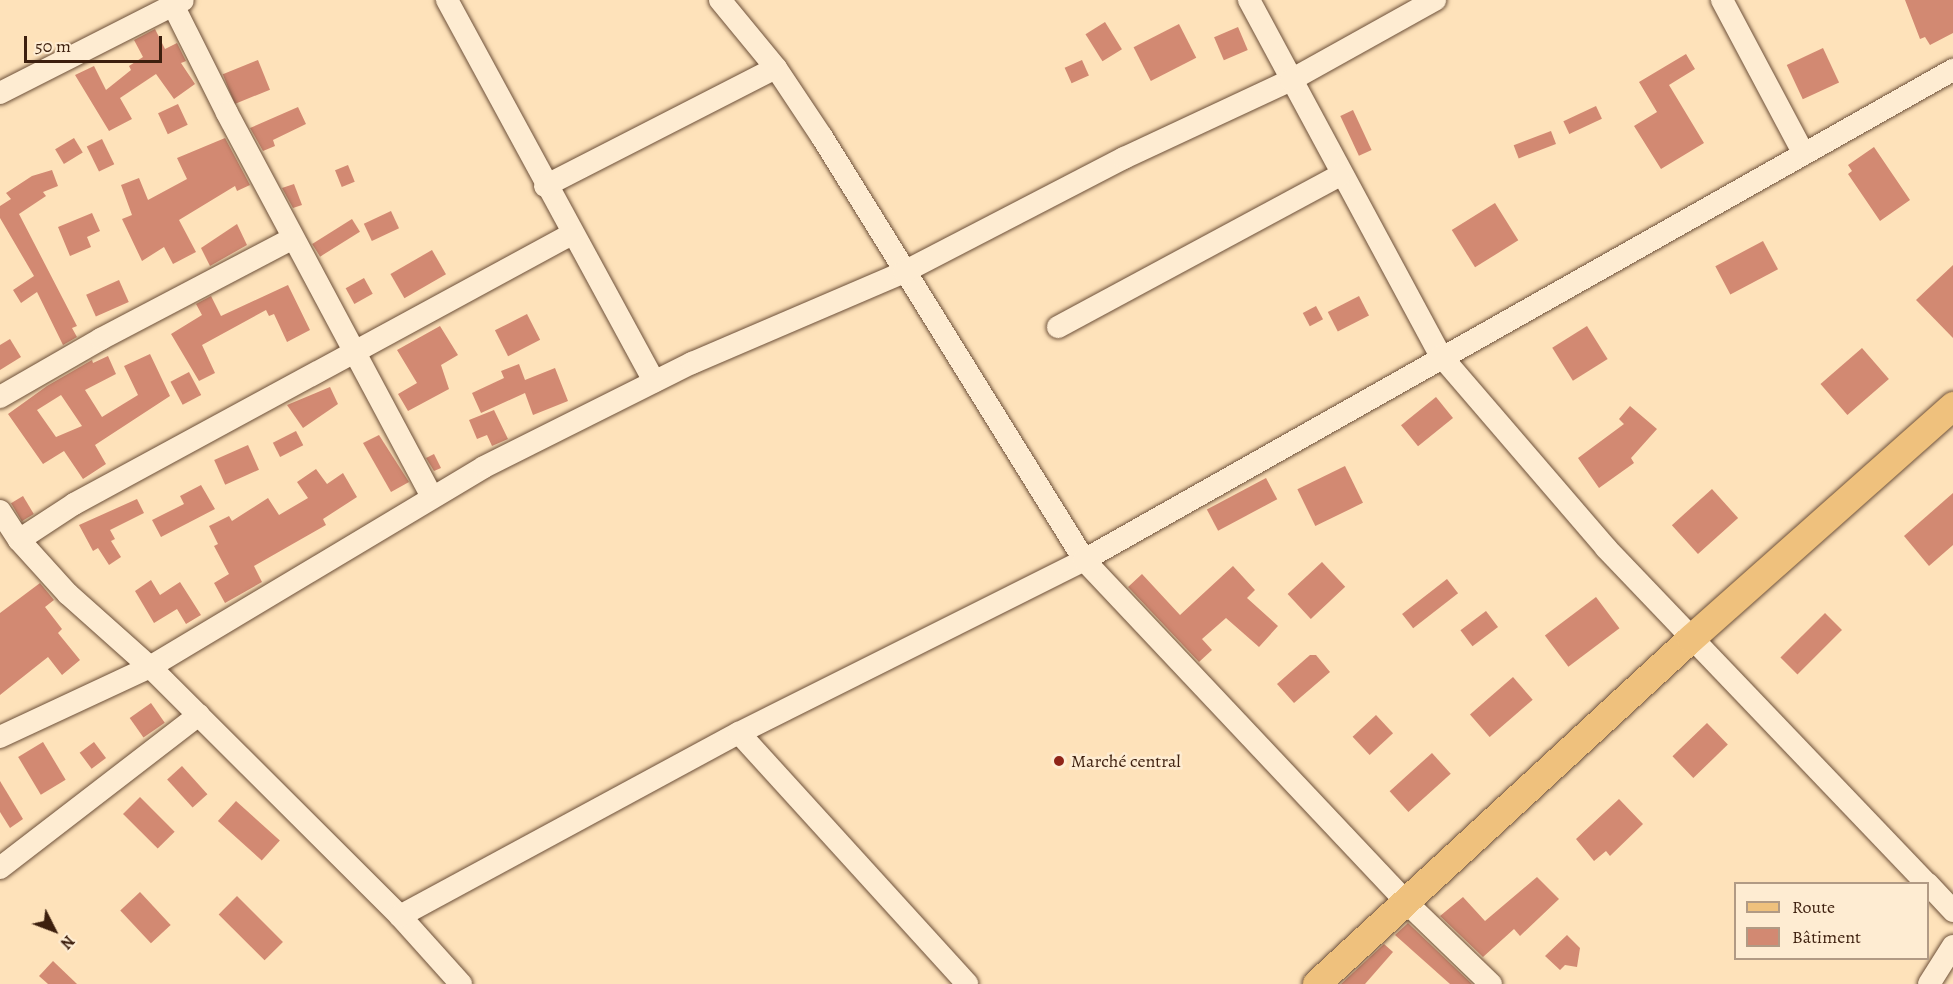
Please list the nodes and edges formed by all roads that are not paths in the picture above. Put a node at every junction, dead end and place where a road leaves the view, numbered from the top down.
1 (447, 0) edge
2 (720, 0) edge
3 (1249, 0) edge
4 (1436, 0) edge
5 (1722, 0) edge
6 (178, 3) edge
7 (776, 68) junction
8 (1953, 70) edge
9 (1291, 80) junction
10 (0, 93) edge
11 (1804, 154) junction
12 (1340, 175) junction
13 (545, 186) junction
14 (572, 234) junction
15 (293, 238) junction
16 (904, 272) junction
17 (1058, 327) dead end
18 (352, 351) junction
19 (1440, 356) junction
20 (654, 382) junction
21 (0, 397) edge
22 (1953, 406) edge
23 (432, 497) junction
24 (0, 512) edge
25 (19, 540) junction
26 (1084, 560) junction
27 (1691, 639) junction
28 (150, 667) junction
29 (199, 715) junction
30 (739, 733) junction
31 (0, 737) edge
32 (0, 868) edge
33 (1925, 882) edge
34 (1929, 886) edge
35 (1406, 902) junction
36 (1953, 911) edge
37 (400, 916) junction
38 (1953, 946) edge
39 (461, 984) edge
40 (967, 984) edge
41 (1317, 984) edge
42 (1491, 984) edge
43 (1929, 984) edge

1 - 13 street
2 - 7 street
3 - 9 street
4 - 9 street
5 - 11 street
6 - 10 street
6 - 15 street
7 - 13 street
7 - 16 street
8 - 11 street
9 - 12 street
9 - 16 street
11 - 19 street
12 - 17 street
12 - 19 street
13 - 14 street
14 - 18 street
14 - 20 street
15 - 18 street
15 - 21 street
16 - 20 street
16 - 26 street
18 - 23 street
18 - 25 street
19 - 26 street
19 - 27 street
20 - 23 street
22 - 27 main road
23 - 28 street
24 - 25 street
25 - 28 street
26 - 30 street
26 - 35 street
27 - 33 street
27 - 35 main road
28 - 29 street
28 - 31 street
29 - 32 street
29 - 37 street
30 - 37 street
30 - 40 street
34 - 36 street
35 - 41 main road
35 - 42 street
37 - 39 street
38 - 43 street

